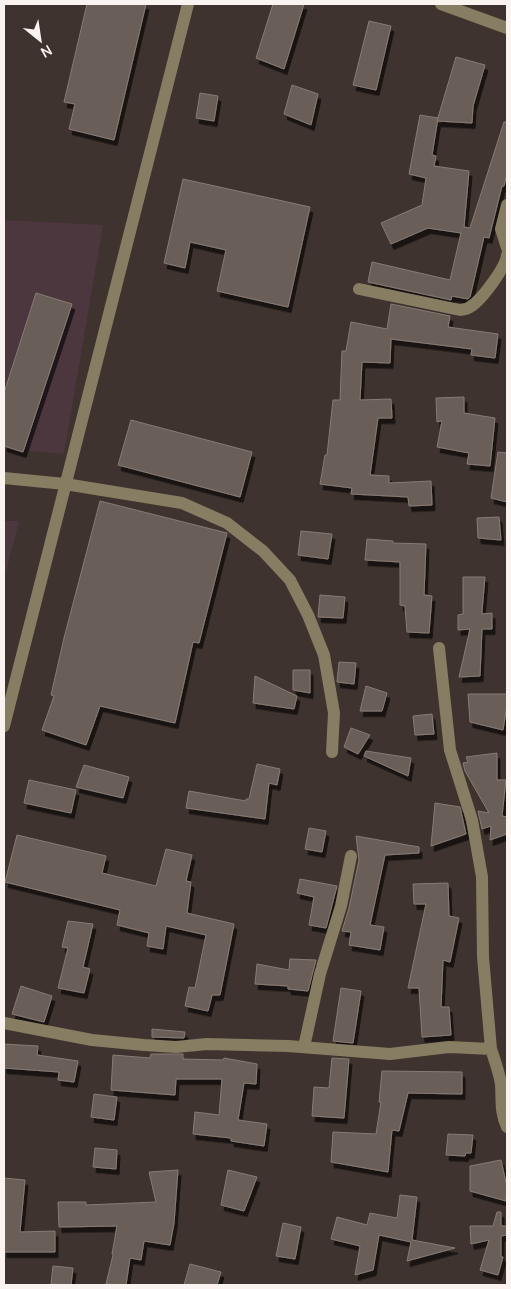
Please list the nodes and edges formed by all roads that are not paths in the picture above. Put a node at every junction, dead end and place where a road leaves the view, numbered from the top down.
1 (188, 4) edge
2 (441, 4) edge
3 (507, 28) edge
4 (507, 205) edge
5 (507, 248) edge
6 (507, 255) edge
7 (359, 289) dead end
8 (4, 478) edge
9 (65, 484) junction
10 (438, 648) dead end
11 (4, 726) edge
12 (332, 752) dead end
13 (351, 856) dead end
14 (4, 1023) edge
15 (304, 1047) junction
16 (492, 1049) junction
17 (507, 1128) edge

1 - 9 street
2 - 3 street
4 - 5 street
6 - 7 street
8 - 9 street
9 - 11 street
9 - 12 street
10 - 16 street
13 - 15 street
14 - 15 street
15 - 16 street
16 - 17 street

